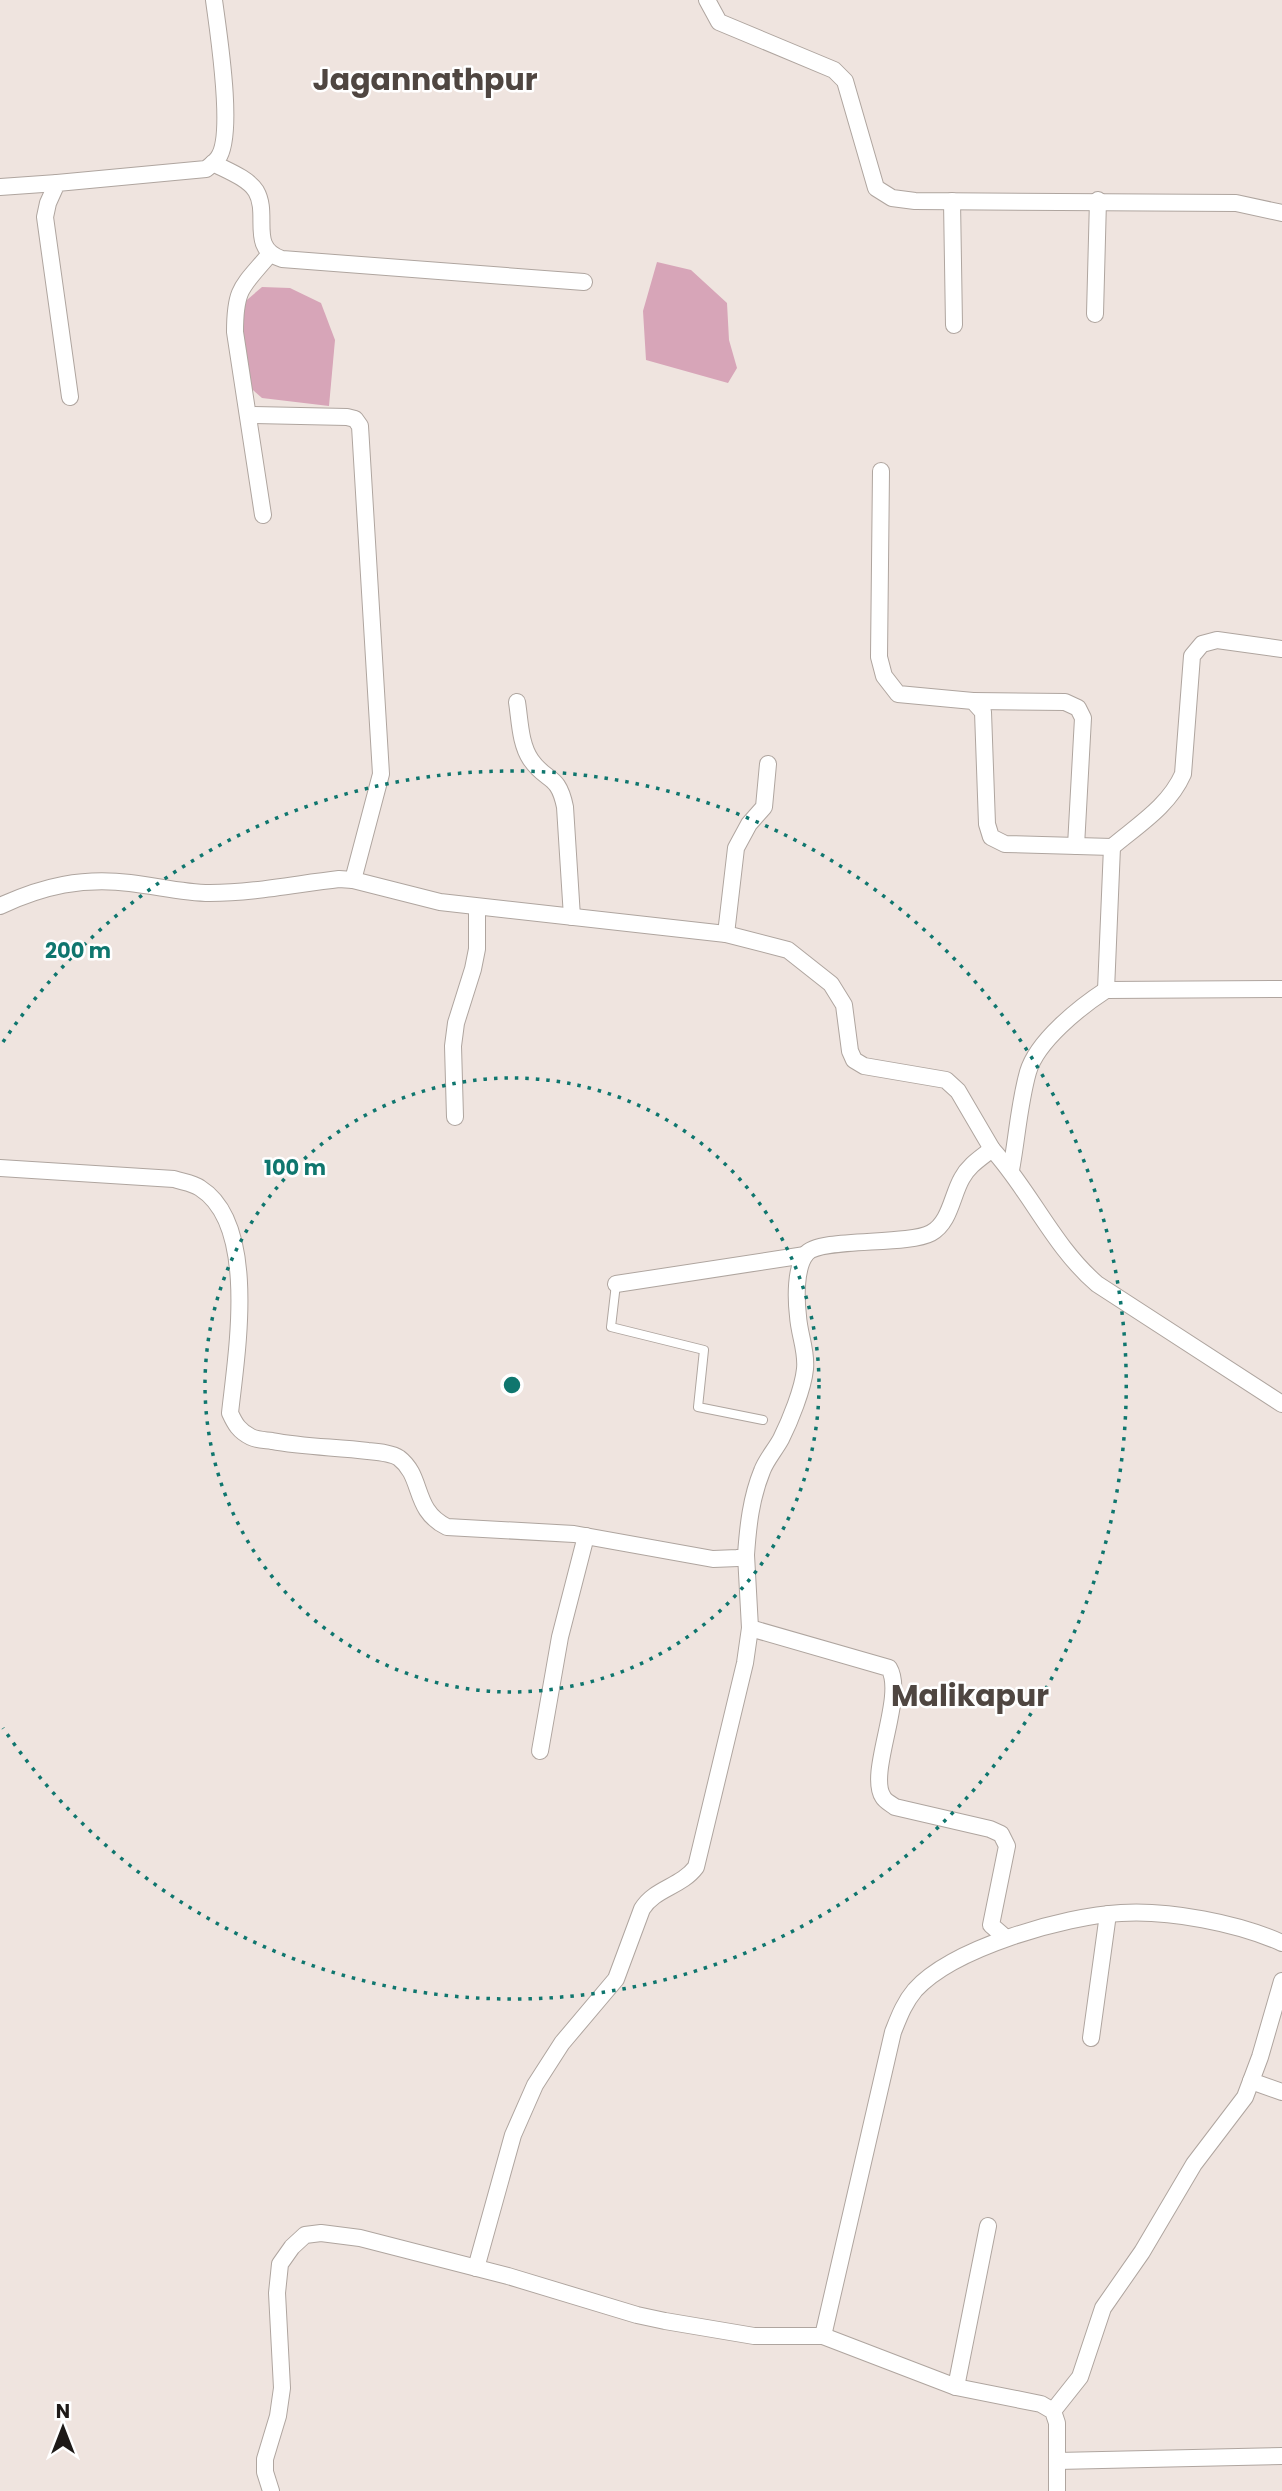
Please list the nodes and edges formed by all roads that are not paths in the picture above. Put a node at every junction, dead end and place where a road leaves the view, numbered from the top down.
1 (214, 0) edge
2 (707, 0) edge
3 (213, 163) junction
4 (57, 183) junction
5 (0, 187) edge
6 (952, 201) junction
7 (1098, 201) junction
8 (1282, 213) edge
9 (269, 255) junction
10 (584, 282) dead end
11 (1095, 314) dead end
12 (954, 325) dead end
13 (70, 397) dead end
14 (248, 415) junction
15 (881, 471) dead end
16 (263, 515) dead end
17 (1282, 649) edge
18 (973, 701) junction
19 (517, 702) dead end
20 (768, 764) dead end
21 (1076, 846) junction
22 (1112, 847) junction
23 (353, 880) junction
24 (0, 906) edge
25 (477, 906) junction
26 (572, 918) junction
27 (726, 934) junction
28 (1282, 989) edge
29 (1106, 990) junction
30 (455, 1117) dead end
31 (992, 1149) junction
32 (0, 1168) edge
33 (1011, 1170) junction
34 (805, 1255) junction
35 (616, 1284) joint
36 (1282, 1404) edge
37 (762, 1420) dead end
38 (586, 1536) junction
39 (746, 1555) junction
40 (750, 1628) junction
41 (540, 1751) dead end
42 (1108, 1914) junction
43 (1006, 1938) junction
44 (1282, 1942) edge
45 (1282, 1981) edge
46 (1091, 2038) dead end
47 (1251, 2081) junction
48 (1282, 2092) edge
49 (988, 2226) dead end
50 (476, 2268) junction
51 (823, 2336) junction
52 (956, 2387) junction
53 (1053, 2411) junction
54 (1282, 2456) edge
55 (1057, 2461) junction
56 (271, 2491) edge
57 (1057, 2491) edge

1 - 3 street
2 - 6 street
3 - 4 street
3 - 9 street
4 - 5 street
4 - 13 street
6 - 7 street
6 - 12 street
7 - 8 street
7 - 11 street
9 - 10 street
9 - 14 street
14 - 16 street
14 - 23 street
15 - 18 street
17 - 22 street
18 - 21 street
18 - 21 street
19 - 26 street
20 - 27 street
21 - 22 street
22 - 29 street
23 - 24 street
23 - 25 street
25 - 26 street
25 - 30 street
26 - 27 street
27 - 31 street
28 - 29 street
29 - 33 street
31 - 33 street
31 - 34 street
32 - 38 street
33 - 36 street
34 - 35 street
34 - 39 street
35 - 37 lane
38 - 39 street
38 - 41 street
39 - 40 street
40 - 43 street
40 - 50 street
42 - 43 street
42 - 44 street
42 - 46 street
43 - 51 street
45 - 47 street
47 - 48 street
47 - 53 street
49 - 52 street
50 - 51 street
50 - 56 street
51 - 52 street
52 - 53 street
53 - 55 street
54 - 55 street
55 - 57 street

